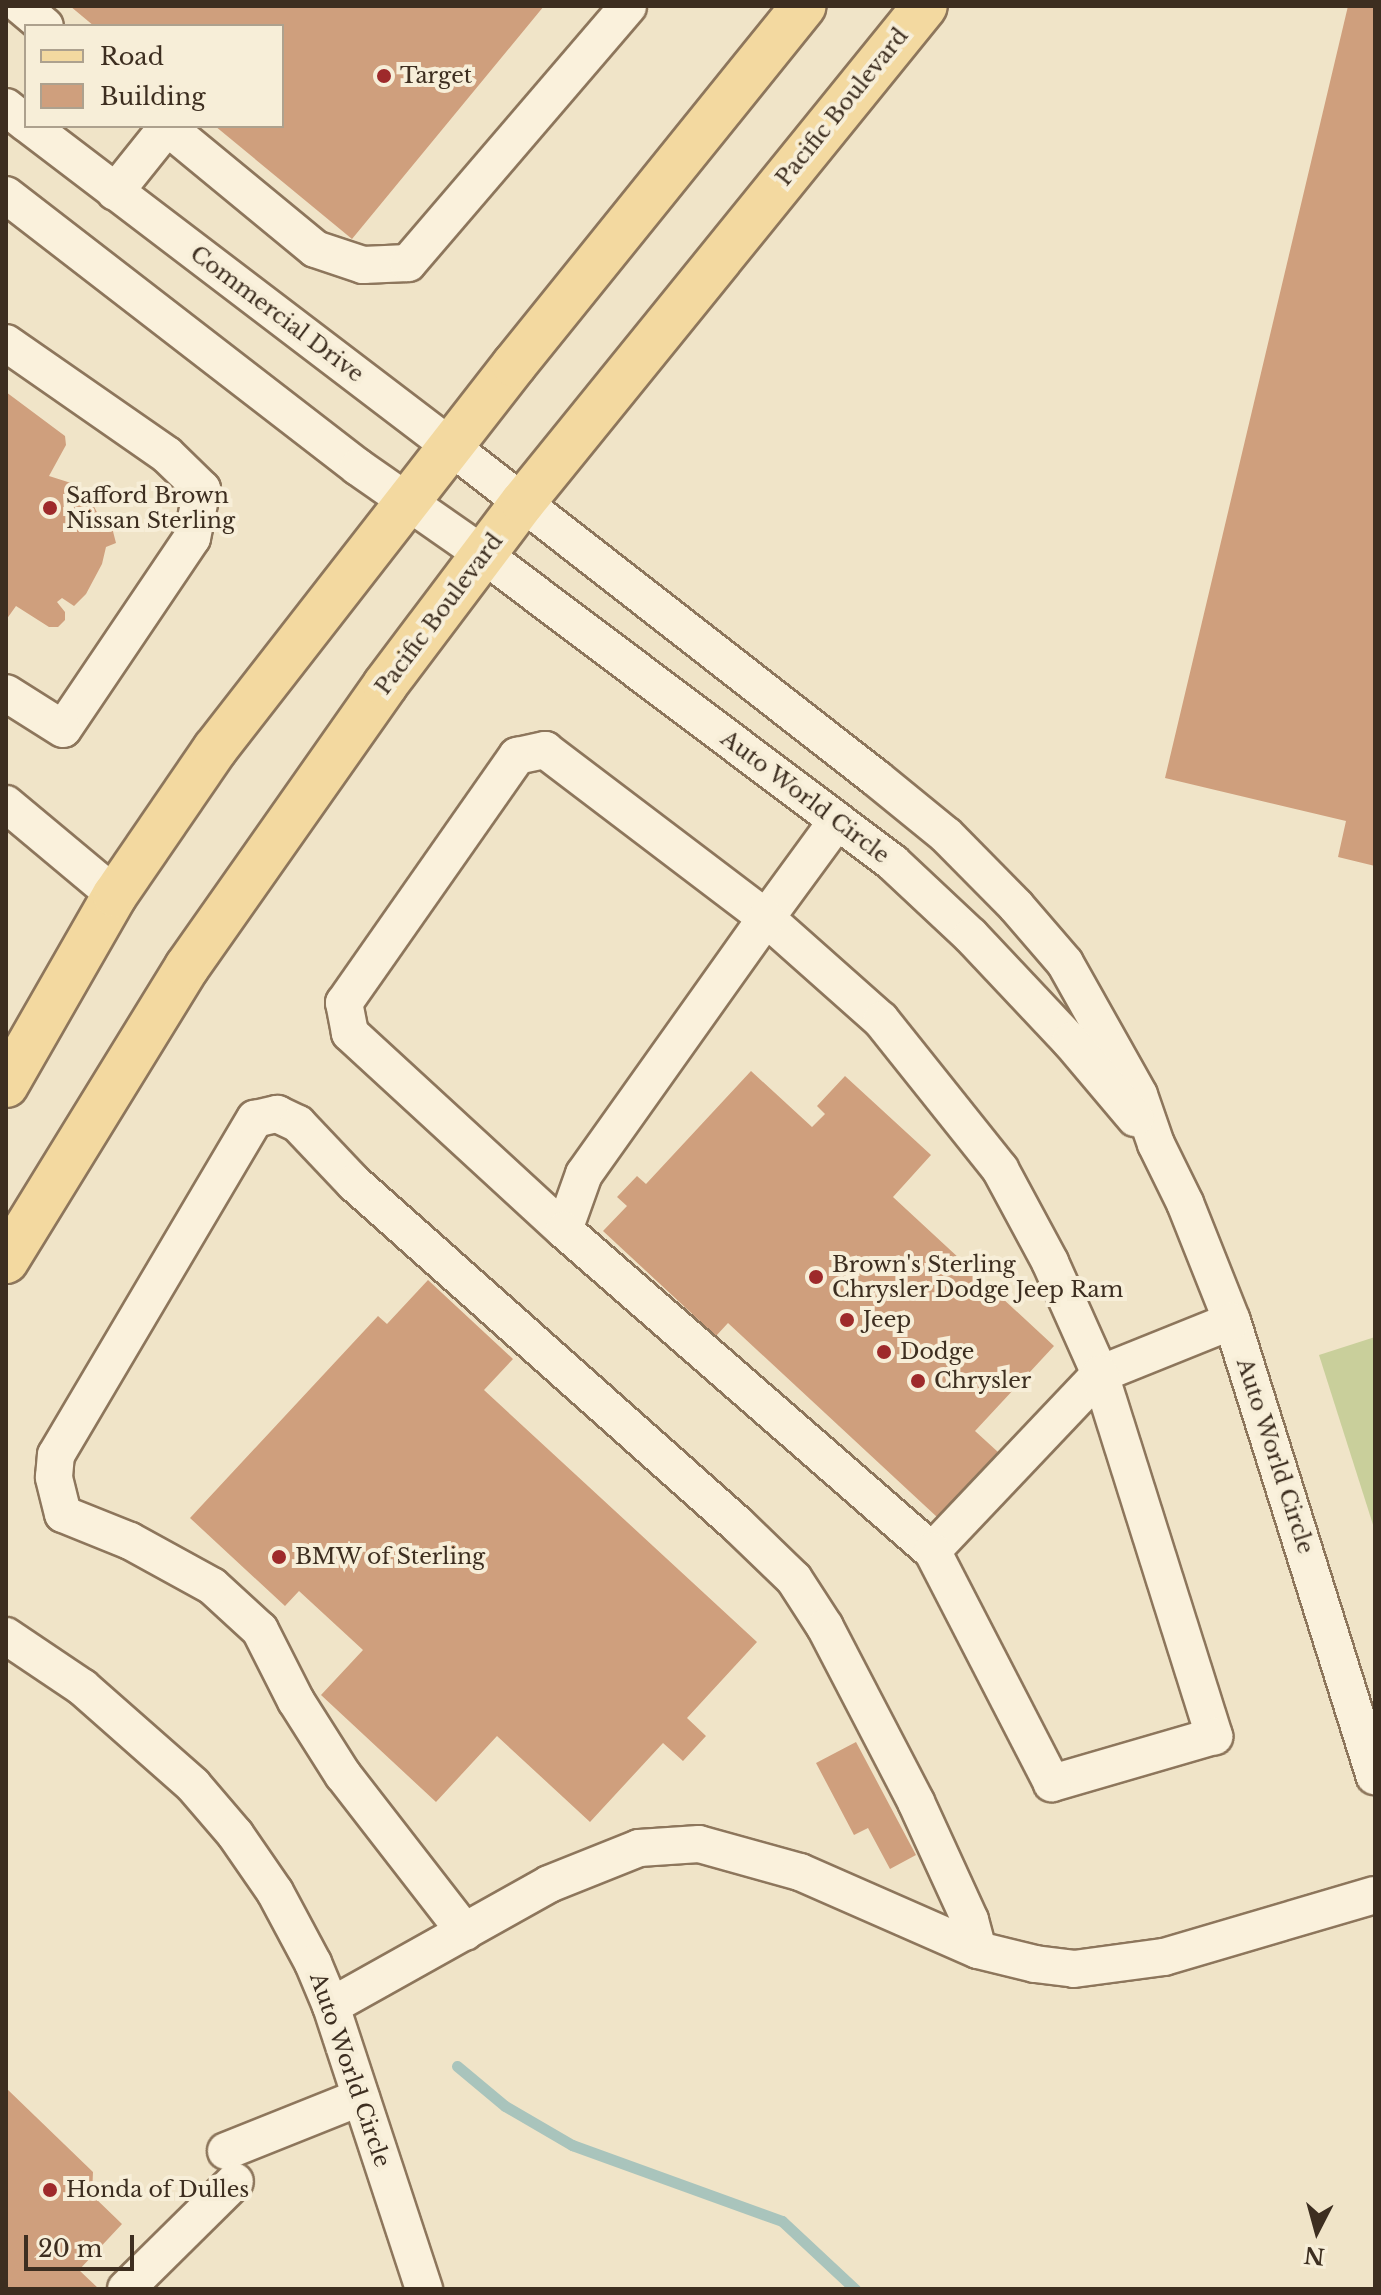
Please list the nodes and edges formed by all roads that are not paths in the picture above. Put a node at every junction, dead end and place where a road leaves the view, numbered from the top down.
1 (21, 6) edge
2 (628, 6) edge
3 (804, 6) edge
4 (925, 6) edge
5 (43, 24) edge
6 (6, 107) edge
7 (24, 121) edge
8 (33, 128) edge
9 (164, 128) edge
10 (168, 128) edge
11 (115, 192) junction
12 (6, 195) edge
13 (6, 343) edge
14 (450, 446) junction
15 (408, 502) junction
16 (523, 502) junction
17 (484, 555) junction
18 (6, 693) edge
19 (6, 804) edge
20 (837, 821) junction
21 (115, 895) junction
22 (766, 918) junction
23 (6, 1085) edge
24 (1156, 1144) junction
25 (564, 1230) junction
26 (6, 1261) edge
27 (1232, 1321) junction
28 (1100, 1374) junction
29 (932, 1551) junction
30 (6, 1636) edge
31 (1375, 1776) edge
32 (1375, 1895) edge
33 (465, 1932) junction
34 (978, 1950) junction
35 (331, 2006) junction
36 (361, 2097) junction
37 (126, 2289) edge
38 (424, 2289) edge

1 - 5 street
2 - 10 street
3 - 14 main road
4 - 16 main road, Pacific Boulevard
6 - 7 street, Commercial Drive
8 - 11 street, Commercial Drive
9 - 11 street
11 - 14 street, Commercial Drive
12 - 15 street
13 - 18 street
14 - 15 main road
14 - 16 street, Commercial Drive
15 - 17 street, Auto World Circle
15 - 21 main road
16 - 17 main road, Pacific Boulevard
16 - 24 street, Auto World Circle
17 - 20 street, Auto World Circle
17 - 26 main road, Pacific Boulevard
19 - 21 street
20 - 22 street
20 - 24 street, Auto World Circle
21 - 23 main road
22 - 25 street
22 - 25 street
22 - 28 street
24 - 27 street, Auto World Circle
25 - 29 street
27 - 28 street
27 - 31 street, Auto World Circle
28 - 29 street
28 - 29 street
30 - 35 street, Auto World Circle
32 - 34 street
33 - 34 street
33 - 34 street
33 - 35 street
35 - 36 street, Auto World Circle
36 - 37 street
36 - 38 street, Auto World Circle

